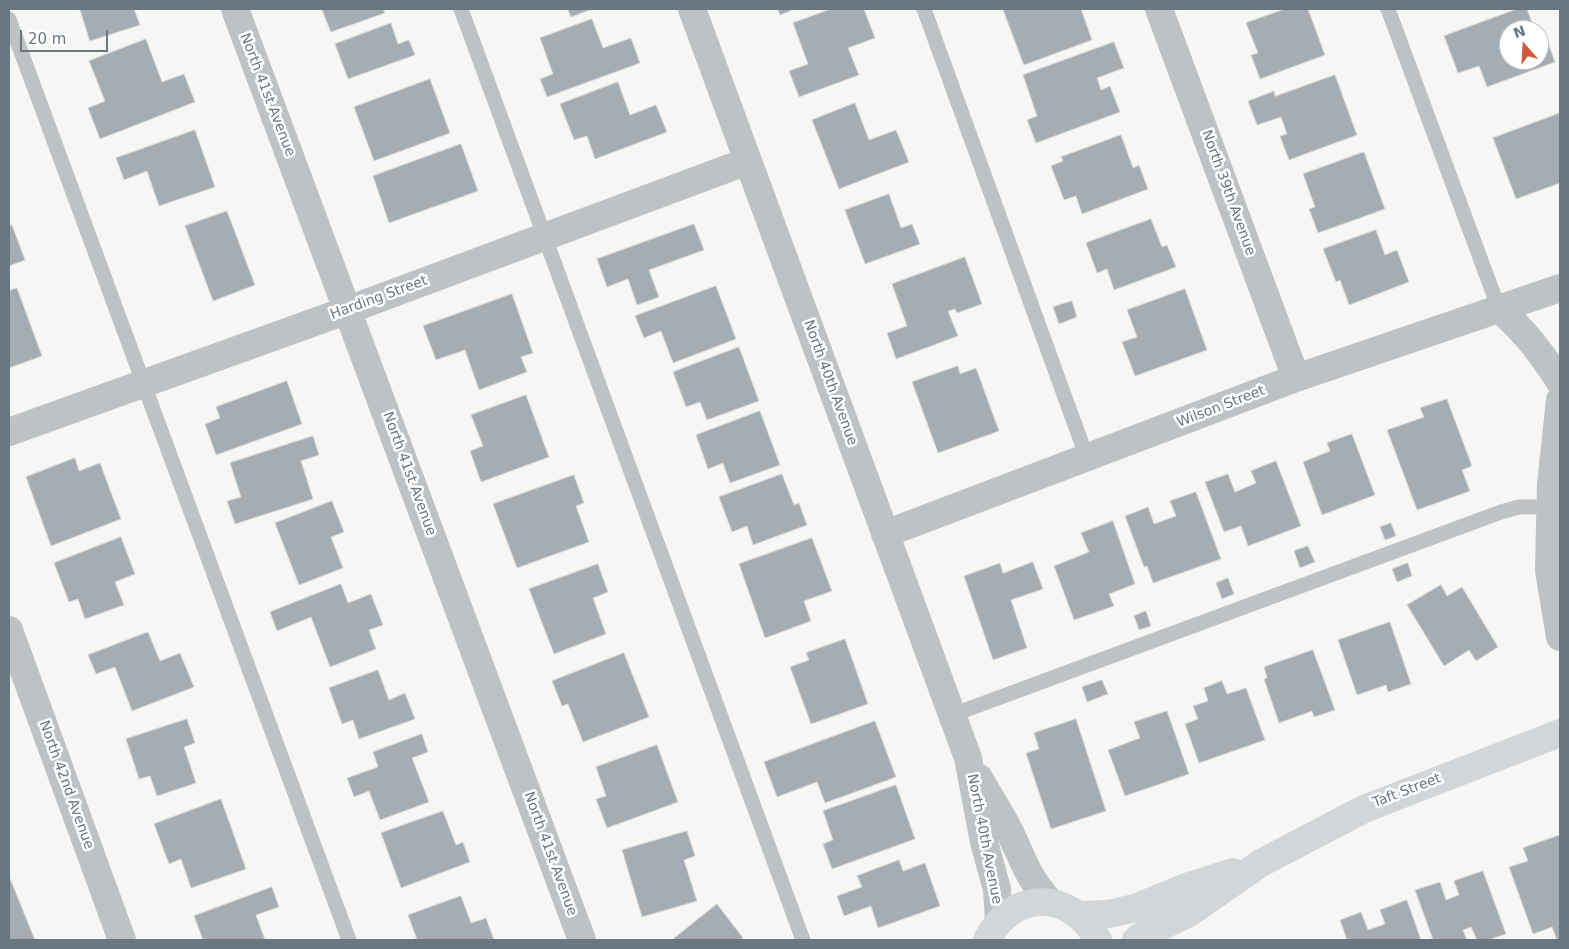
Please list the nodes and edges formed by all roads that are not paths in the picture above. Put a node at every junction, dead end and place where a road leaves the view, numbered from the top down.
1 (235, 9) edge
2 (461, 9) edge
3 (692, 9) edge
4 (924, 9) edge
5 (1159, 9) edge
6 (1388, 9) edge
7 (9, 19) edge
8 (748, 161) junction
9 (544, 237) junction
10 (1560, 288) edge
11 (1499, 309) junction
12 (348, 310) junction
13 (1296, 378) junction
14 (1560, 382) edge
15 (142, 384) junction
16 (1560, 400) edge
17 (9, 432) edge
18 (1087, 458) junction
19 (1550, 507) junction
20 (885, 534) junction
21 (9, 630) edge
22 (1560, 637) edge
23 (952, 715) junction
24 (1560, 733) edge
25 (968, 758) junction
26 (1261, 863) junction
27 (1050, 902) junction
28 (1080, 915) junction
29 (993, 931) edge
30 (122, 940) edge
31 (348, 940) edge
32 (582, 940) edge
33 (803, 940) edge
34 (1098, 940) edge
35 (1136, 940) edge

1 - 12 street, North 41st Avenue
2 - 9 lane
3 - 8 street, North 40th Avenue
4 - 18 lane
5 - 13 street, North 39th Avenue
6 - 11 lane
7 - 15 lane
8 - 9 street, Harding Street
8 - 20 street, North 40th Avenue
9 - 12 street, Harding Street
9 - 33 lane
10 - 11 street, Wilson Street
11 - 13 street, Wilson Street
11 - 14 street
12 - 15 street, Harding Street
12 - 32 street, North 41st Avenue
13 - 18 street, Wilson Street
15 - 17 street, Harding Street
15 - 31 lane
16 - 19 street
18 - 20 street, Wilson Street
19 - 22 street
19 - 23 lane
20 - 23 street, North 40th Avenue
21 - 30 street, North 42nd Avenue
23 - 25 street, North 40th Avenue
24 - 26 street, Taft Street
25 - 27 street, North 40th Avenue
25 - 29 street, North 40th Avenue
26 - 28 street, Taft Street
26 - 35 street, Taft Street
27 - 28 street
27 - 29 street
28 - 34 street

